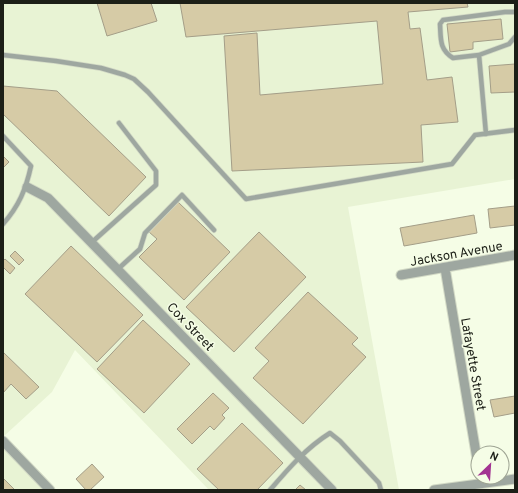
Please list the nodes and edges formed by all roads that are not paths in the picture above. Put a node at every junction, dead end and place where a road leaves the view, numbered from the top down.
1 (515, 12) edge
2 (515, 37) edge
3 (3, 55) edge
4 (479, 55) junction
5 (119, 123) dead end
6 (515, 130) edge
7 (486, 134) junction
8 (3, 136) edge
9 (27, 187) junction
10 (3, 224) edge
11 (214, 230) dead end
12 (91, 243) junction
13 (515, 255) edge
14 (445, 268) junction
15 (118, 269) junction
16 (401, 275) dead end
17 (475, 445) edge
18 (5, 448) edge
19 (300, 457) junction
20 (470, 482) edge
21 (50, 490) edge
22 (270, 490) edge
23 (332, 490) edge
24 (381, 490) edge
25 (434, 490) edge

1 - 4 lane
2 - 4 lane
3 - 7 lane
4 - 7 lane
5 - 12 lane
6 - 7 lane
8 - 9 lane
9 - 10 lane
9 - 12 street, Cox Street
11 - 15 lane
12 - 15 street, Cox Street
13 - 14 street, Jackson Avenue
14 - 16 street, Jackson Avenue
14 - 17 street, Lafayette Street
15 - 19 street, Cox Street
18 - 21 street
19 - 22 lane
19 - 23 street, Cox Street
19 - 24 lane
20 - 25 street

